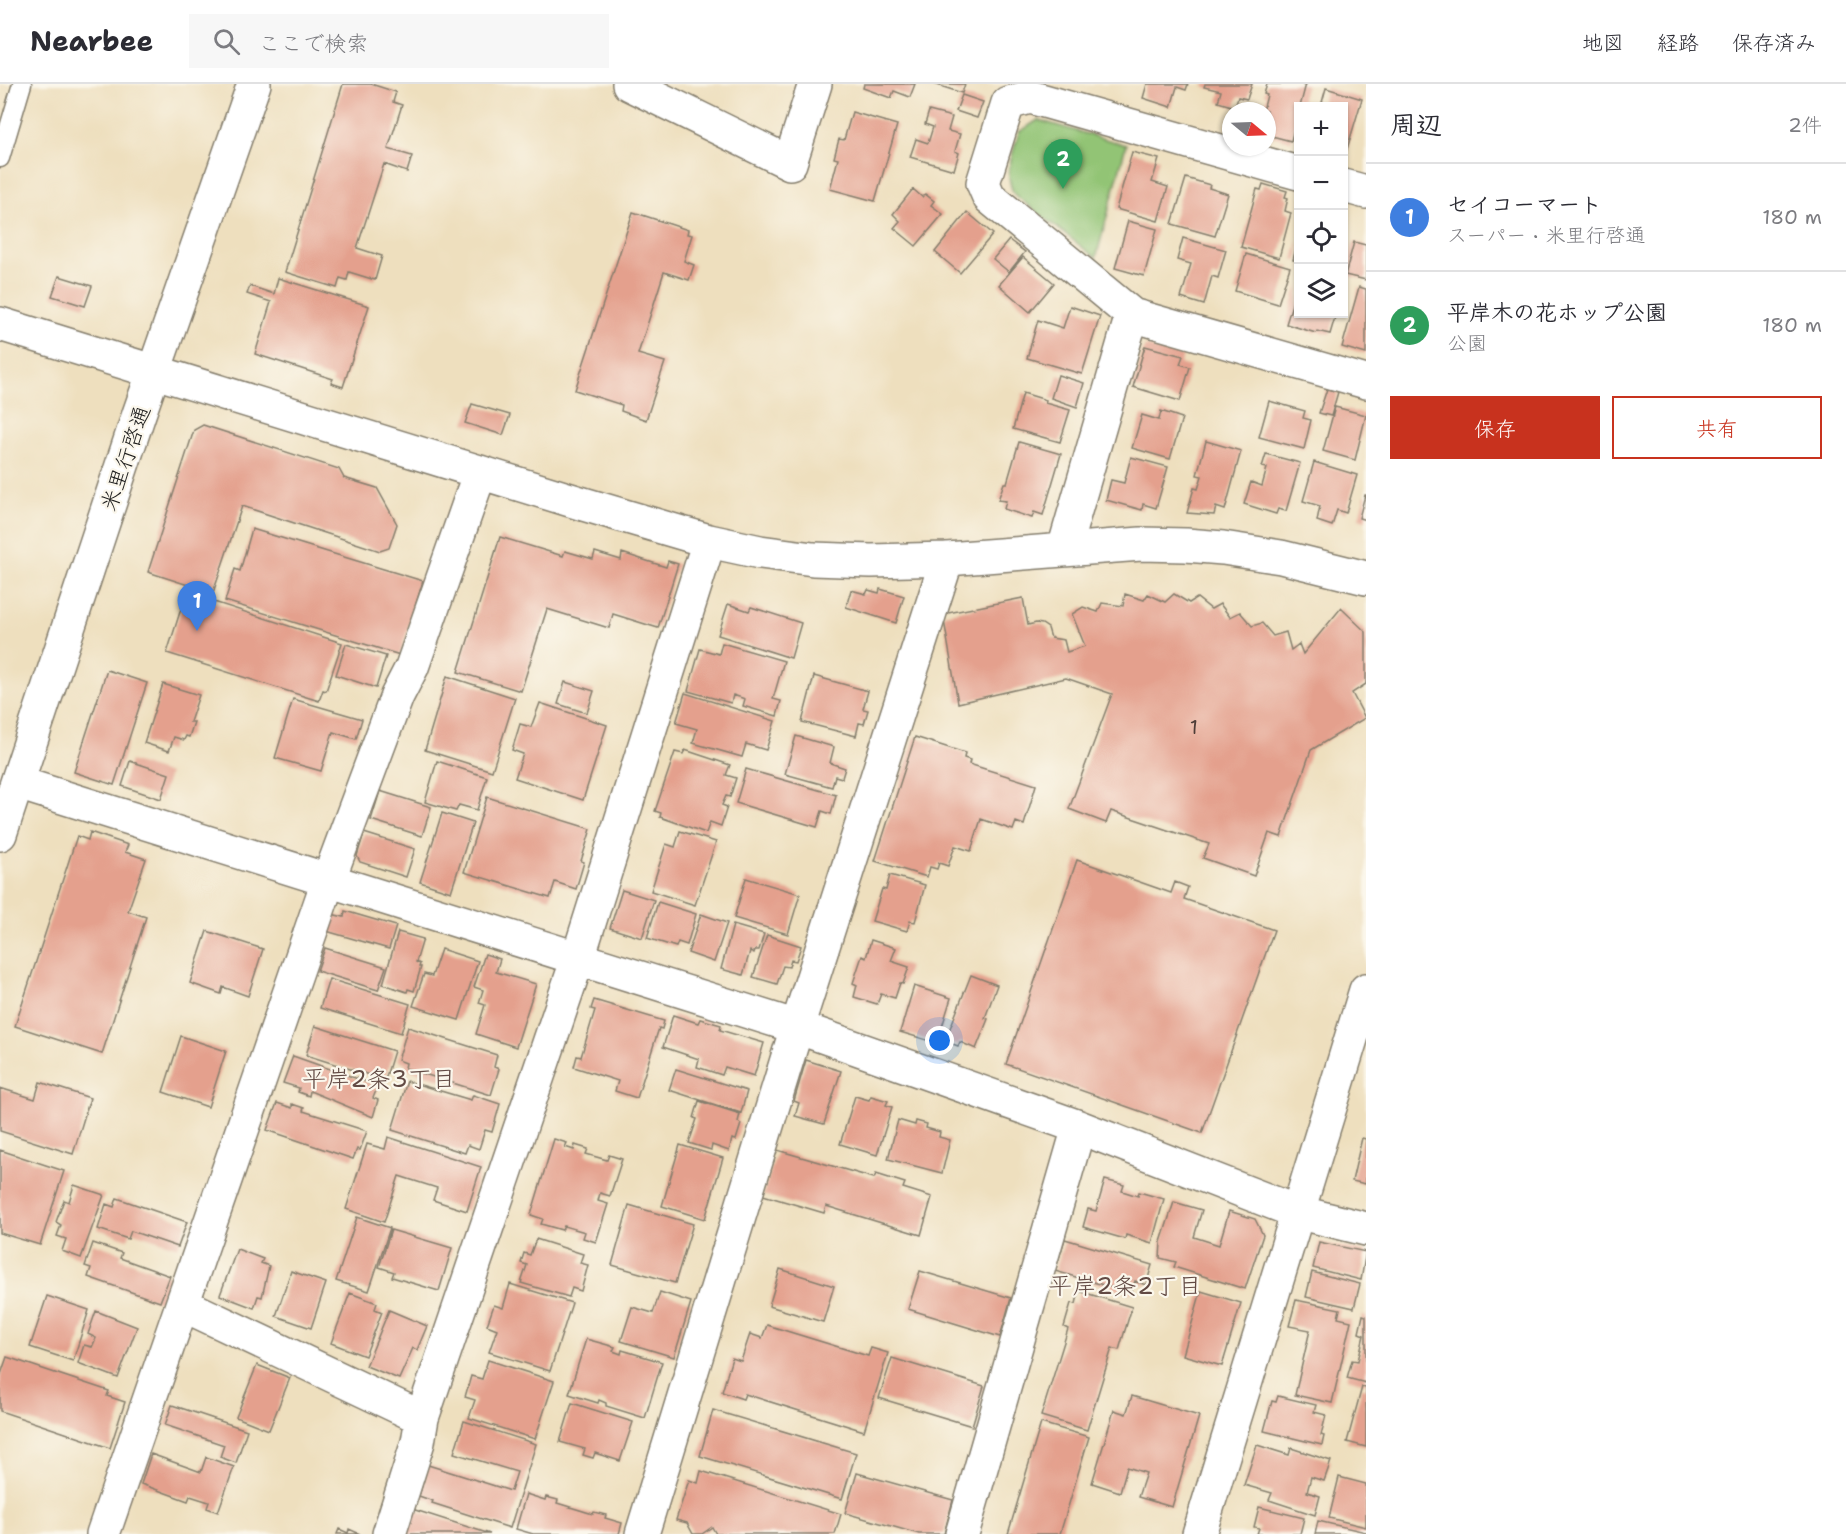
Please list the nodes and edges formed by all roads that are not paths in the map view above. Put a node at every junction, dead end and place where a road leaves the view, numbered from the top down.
1 (22, 84) edge
2 (254, 84) edge
3 (628, 84) edge
4 (814, 84) edge
5 (0, 158) edge
6 (1294, 172) edge
7 (1348, 187) edge
8 (1366, 192) edge
9 (1132, 315) junction
10 (0, 324) edge
11 (155, 372) junction
12 (1366, 382) edge
13 (480, 472) junction
14 (709, 541) junction
15 (1064, 549) junction
16 (947, 559) junction
17 (1366, 578) edge
18 (18, 783) junction
19 (0, 834) edge
20 (328, 881) junction
21 (578, 958) junction
22 (1366, 990) edge
23 (796, 1027) junction
24 (1357, 1051) edge
25 (1079, 1127) junction
26 (1297, 1212) junction
27 (1366, 1229) edge
28 (184, 1305) junction
29 (422, 1418) junction
30 (103, 1534) edge
31 (388, 1534) edge
32 (642, 1534) edge
33 (962, 1534) edge
34 (1199, 1534) edge

1 - 5 lane
2 - 11 street, 米里行啓通
3 - 4 street
6 - 9 street
7 - 8 street
9 - 12 street
9 - 15 street
10 - 11 street
11 - 13 street
11 - 18 street, 米里行啓通
13 - 14 street
13 - 20 street
14 - 16 street
14 - 21 street
15 - 16 street
15 - 17 street
16 - 23 street
18 - 19 street, 米里行啓通
18 - 20 street
20 - 21 street
20 - 28 street
21 - 23 street
21 - 29 street
22 - 24 street
23 - 25 street
23 - 32 street
24 - 26 street
25 - 26 street
25 - 33 street
26 - 27 street
26 - 34 street
28 - 29 street
28 - 30 street
29 - 31 street

